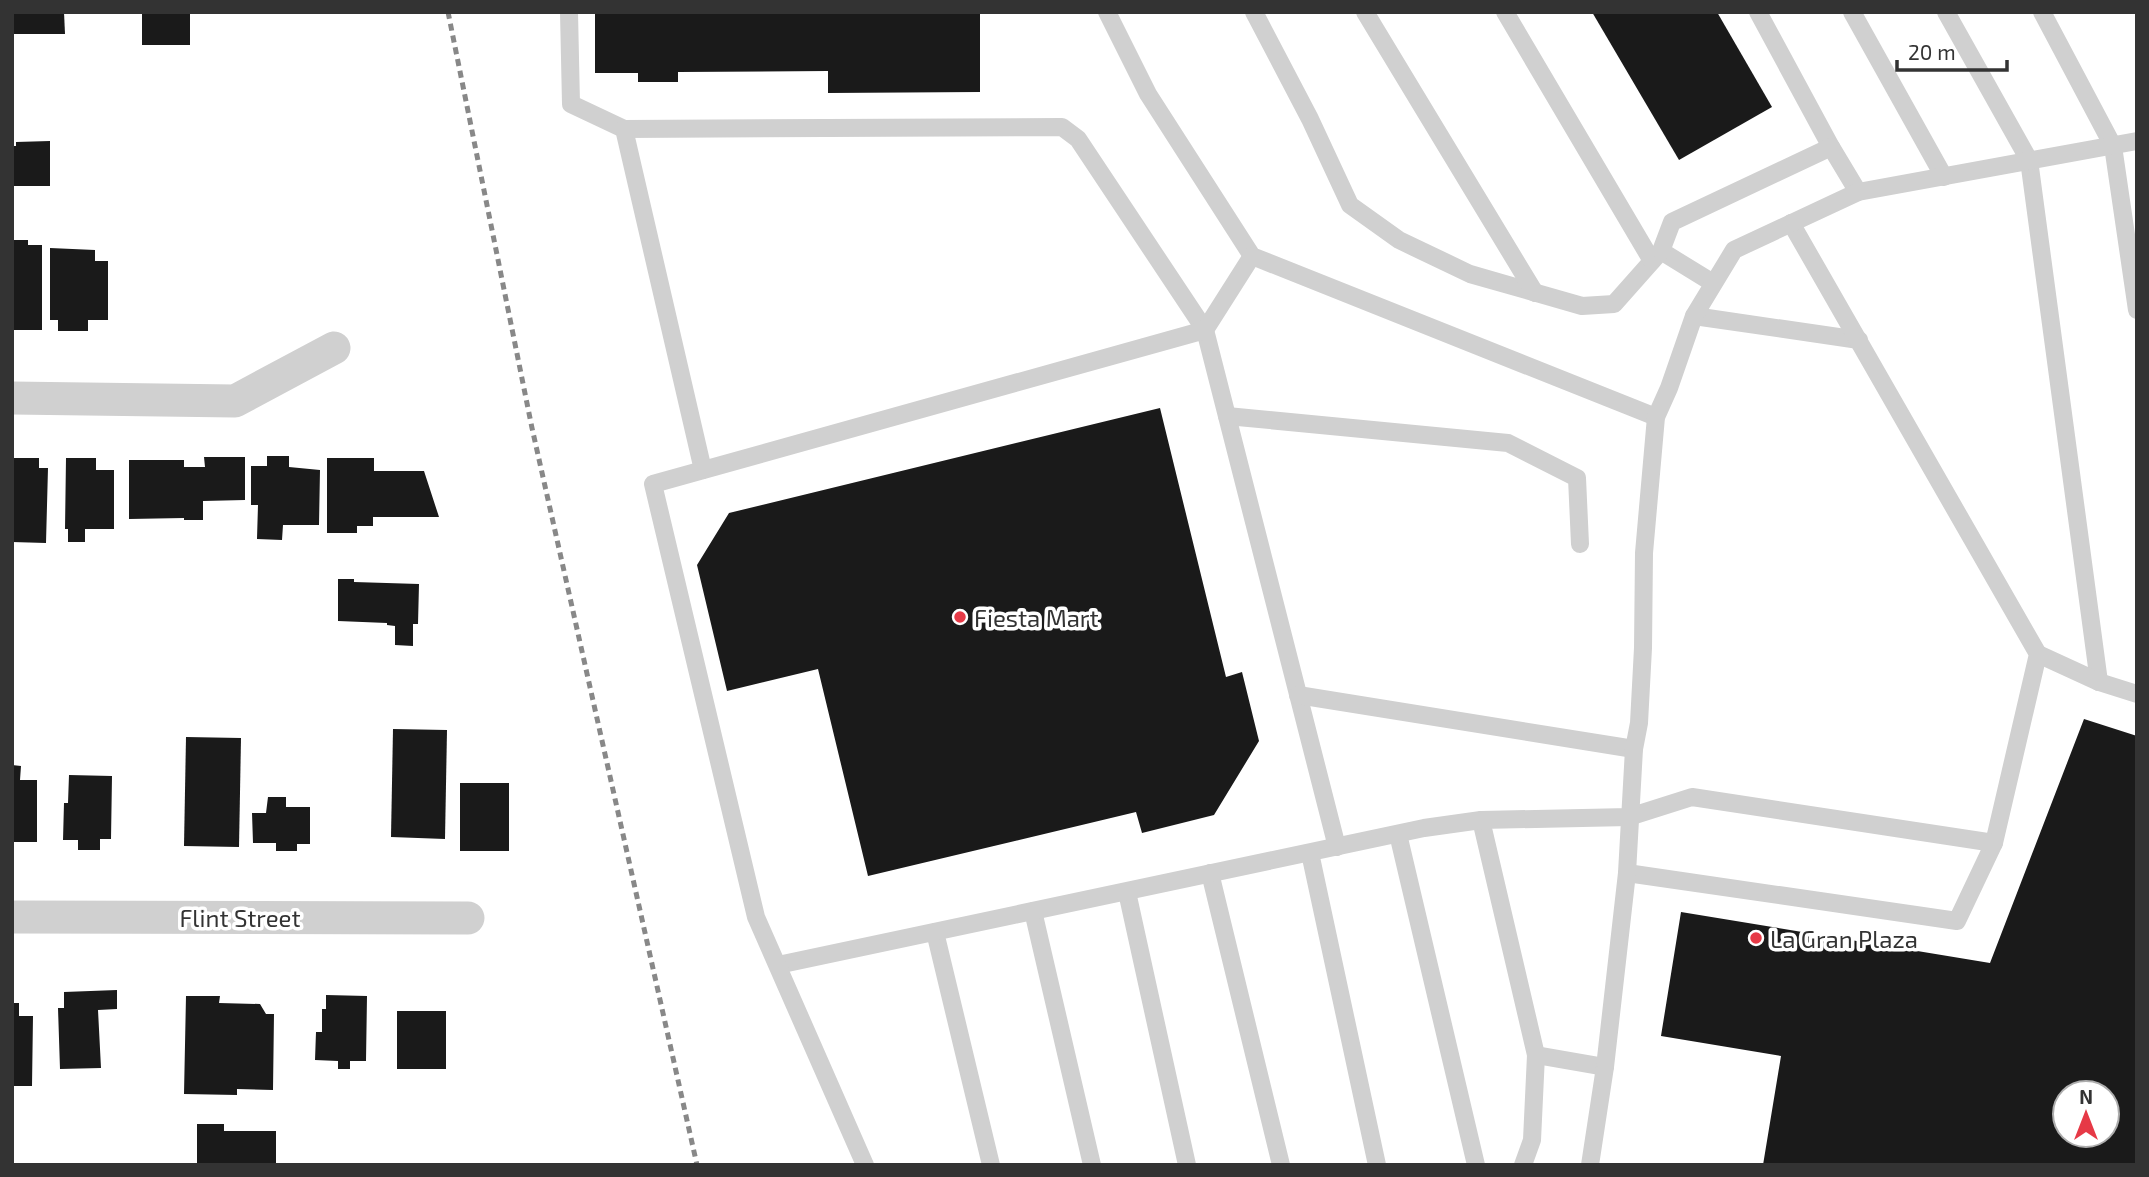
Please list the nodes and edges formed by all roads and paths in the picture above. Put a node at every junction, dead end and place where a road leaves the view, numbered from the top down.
1 (569, 12) edge
2 (1107, 12) edge
3 (1254, 12) edge
4 (1365, 12) edge
5 (1505, 12) edge
6 (1758, 12) edge
7 (1852, 12) edge
8 (1946, 12) edge
9 (2042, 12) edge
10 (624, 128) junction
11 (2137, 141) edge
12 (2113, 146) junction
13 (1831, 147) junction
14 (2029, 160) junction
15 (1944, 177) junction
16 (1858, 192) junction
17 (1791, 223) junction
18 (1252, 256) junction
19 (1657, 256) junction
20 (1713, 283) junction
21 (1535, 293) junction
22 (2137, 310) edge
23 (1694, 316) junction
24 (1205, 330) junction
25 (1859, 340) junction
26 (334, 348) dead end
27 (12, 398) edge
28 (1227, 416) junction
29 (1656, 417) junction
30 (703, 470) junction
31 (1580, 544) dead end
32 (2038, 654) junction
33 (2099, 682) junction
34 (2137, 694) edge
35 (1298, 695) junction
36 (1634, 748) junction
37 (1629, 817) junction
38 (1481, 820) junction
39 (1398, 834) junction
40 (1994, 844) junction
41 (1337, 847) junction
42 (1310, 853) junction
43 (1210, 873) junction
44 (1627, 873) junction
45 (1127, 892) junction
46 (1033, 911) junction
47 (12, 917) edge
48 (468, 918) dead end
49 (935, 932) junction
50 (778, 965) junction
51 (1536, 1055) junction
52 (1605, 1068) junction
53 (865, 1165) edge
54 (991, 1165) edge
55 (1091, 1165) edge
56 (1186, 1165) edge
57 (1281, 1165) edge
58 (1377, 1165) edge
59 (1476, 1165) edge
60 (1523, 1165) edge
61 (1590, 1165) edge

1 - 10 lane
2 - 18 lane
3 - 21 lane
4 - 21 lane
5 - 19 lane
6 - 13 lane
7 - 15 lane
8 - 14 lane
9 - 12 lane
10 - 24 lane
10 - 30 lane
11 - 12 lane
12 - 14 lane
12 - 22 lane
13 - 16 lane
13 - 19 lane
14 - 15 lane
14 - 33 lane
15 - 16 lane
16 - 17 lane
17 - 20 lane
17 - 25 lane
18 - 24 lane
18 - 29 lane
19 - 20 lane
19 - 21 lane
20 - 23 lane
23 - 25 lane
23 - 29 lane
24 - 28 lane
24 - 30 lane
25 - 32 lane
26 - 27 street
28 - 31 lane
28 - 35 lane
29 - 36 lane
30 - 50 lane
32 - 33 lane
32 - 40 lane
33 - 34 lane
35 - 36 lane
35 - 41 lane
36 - 37 lane
37 - 38 lane
37 - 40 lane
37 - 44 lane
38 - 39 lane
38 - 51 lane
39 - 41 lane
39 - 59 lane
40 - 44 lane
41 - 42 lane
42 - 43 lane
42 - 58 lane
43 - 45 lane
43 - 57 lane
44 - 52 lane
45 - 46 lane
45 - 56 lane
46 - 49 lane
46 - 55 lane
47 - 48 street, Flint Street
49 - 50 lane
49 - 54 lane
50 - 53 lane
51 - 52 lane
51 - 60 lane
52 - 61 lane

